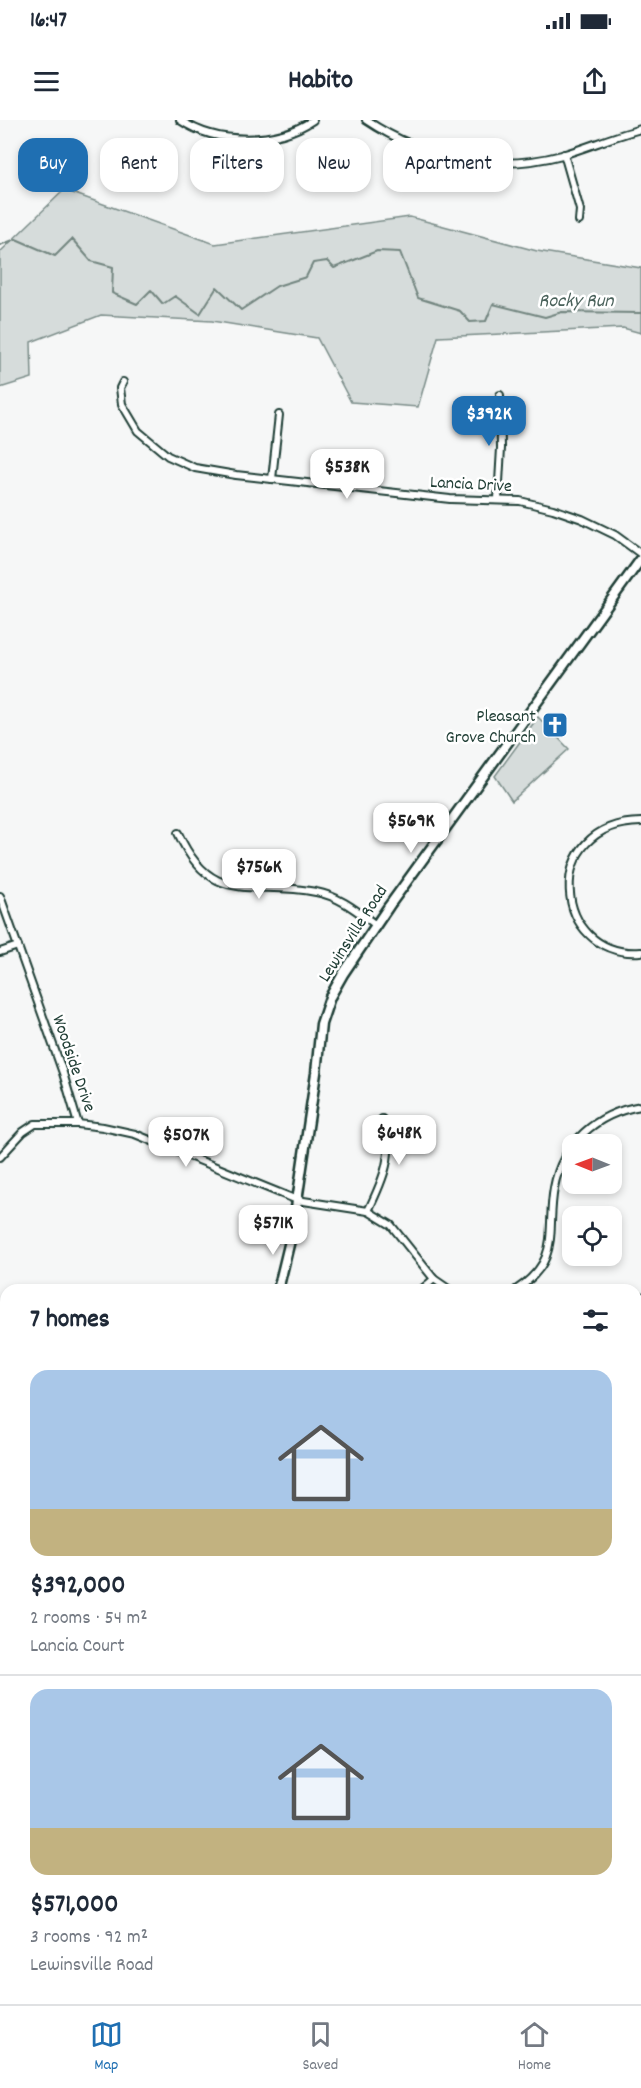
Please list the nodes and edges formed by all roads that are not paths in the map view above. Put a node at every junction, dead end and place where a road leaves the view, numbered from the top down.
1 (180, 120) edge
2 (313, 120) edge
3 (366, 120) edge
4 (641, 129) edge
5 (564, 154) junction
6 (579, 221) dead end
7 (123, 382) dead end
8 (500, 395) dead end
9 (279, 415) dead end
10 (272, 479) junction
11 (498, 499) junction
12 (641, 554) edge
13 (641, 559) edge
14 (641, 822) edge
15 (178, 833) dead end
16 (0, 896) edge
17 (376, 925) junction
18 (18, 946) junction
19 (0, 951) edge
20 (641, 952) edge
21 (641, 1106) edge
22 (382, 1119) dead end
23 (78, 1124) junction
24 (0, 1157) edge
25 (297, 1200) junction
26 (368, 1211) junction
27 (434, 1279) junction
28 (279, 1284) edge
29 (428, 1284) edge
30 (441, 1284) edge
31 (524, 1284) edge

1 - 2 street
3 - 5 street
4 - 5 street
5 - 6 street
7 - 10 street, Lancia Drive
8 - 11 street
9 - 10 street
10 - 11 street, Lancia Drive
11 - 12 street, Lancia Drive
13 - 17 main road, Lewinsville Road
14 - 20 street
15 - 17 street
16 - 18 street, Woodside Drive
17 - 25 main road, Lewinsville Road
18 - 19 street
18 - 23 street, Woodside Drive
21 - 31 street
22 - 26 street
23 - 24 street
23 - 25 street, Woodside Drive
25 - 26 street, Woodside Drive
25 - 28 main road, Lewinsville Road
26 - 27 street
27 - 29 street
27 - 30 street

